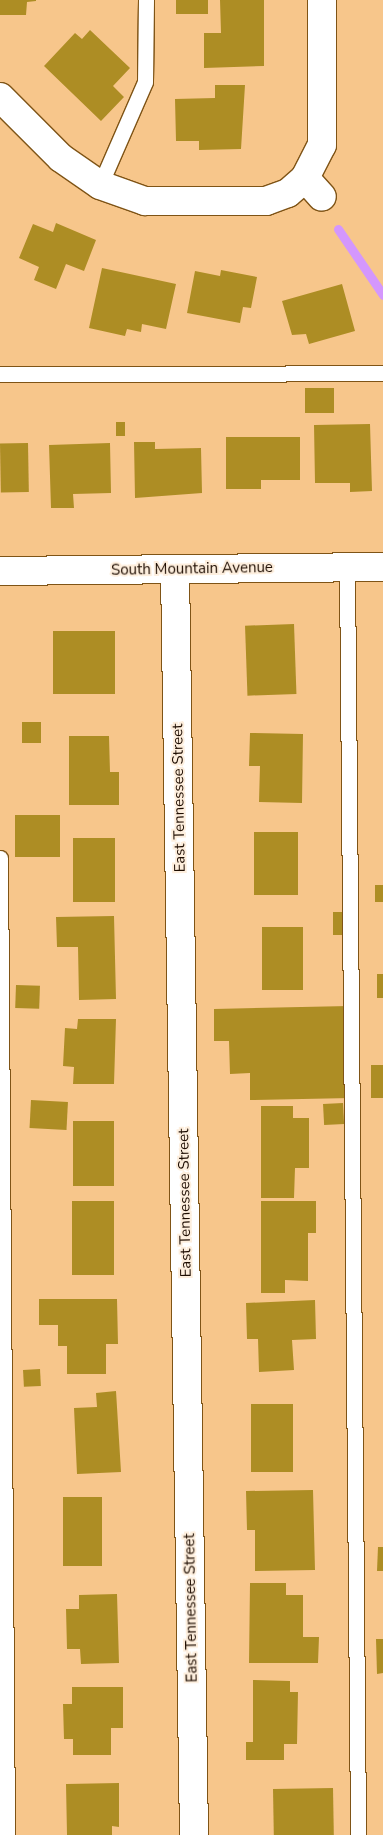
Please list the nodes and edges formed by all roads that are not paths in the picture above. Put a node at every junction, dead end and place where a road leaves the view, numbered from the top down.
1 (146, 0) edge
2 (322, 0) edge
3 (0, 97) edge
4 (100, 184) junction
5 (383, 373) edge
6 (0, 374) edge
7 (347, 567) junction
8 (383, 567) edge
9 (175, 570) junction
10 (0, 571) edge
11 (0, 858) edge
12 (7, 1835) edge
13 (194, 1835) edge
14 (358, 1835) edge

1 - 4 lane
2 - 4 street
3 - 4 street
5 - 6 lane
7 - 8 street, South Mountain Avenue
7 - 9 street, South Mountain Avenue
7 - 14 lane
9 - 10 street, South Mountain Avenue
9 - 13 street, East Tennessee Street
11 - 12 lane

